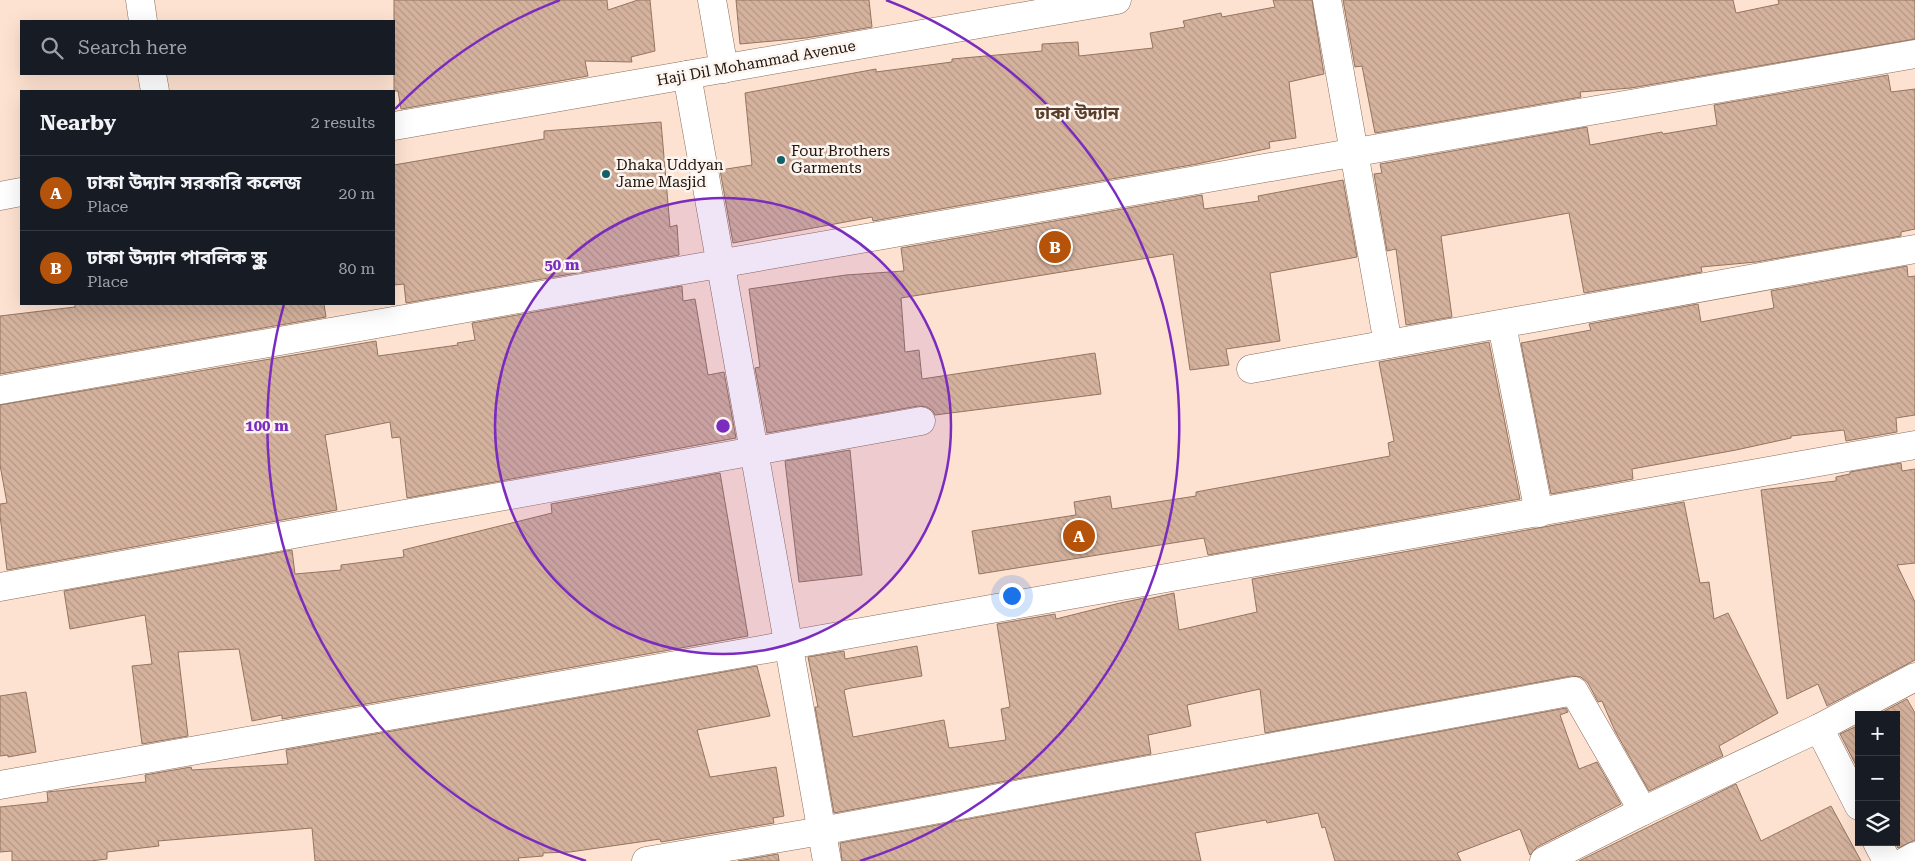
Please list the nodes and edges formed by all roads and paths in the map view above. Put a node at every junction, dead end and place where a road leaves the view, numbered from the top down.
1 (140, 0) edge
2 (712, 0) edge
3 (1117, 0) edge
4 (1327, 0) edge
5 (143, 20) edge
6 (1915, 54) edge
7 (724, 69) junction
8 (152, 75) edge
9 (688, 75) junction
10 (155, 90) edge
11 (395, 126) edge
12 (1354, 152) junction
13 (20, 192) edge
14 (0, 196) edge
15 (1915, 249) edge
16 (720, 263) junction
17 (1502, 325) junction
18 (1388, 344) junction
19 (1251, 369) dead end
20 (0, 390) edge
21 (921, 421) dead end
22 (1915, 445) edge
23 (754, 451) junction
24 (1539, 513) junction
25 (0, 587) edge
26 (789, 646) junction
27 (1915, 677) edge
28 (1819, 728) junction
29 (0, 786) edge
30 (1856, 801) edge
31 (1643, 811) junction
32 (821, 831) junction
33 (1879, 846) edge
34 (1915, 856) edge
35 (646, 861) edge
36 (827, 861) edge
37 (1544, 861) edge
38 (1887, 861) edge
39 (1906, 861) edge

1 - 5 street
2 - 7 street
3 - 7 street, Haji Dil Mohammad Avenue
4 - 12 street
6 - 12 street
7 - 9 street, Haji Dil Mohammad Avenue
8 - 10 street
9 - 11 street, Haji Dil Mohammad Avenue
9 - 16 street
12 - 16 street
12 - 18 street
13 - 14 street
15 - 17 street
16 - 20 street
16 - 23 street
17 - 18 street
17 - 24 street
18 - 19 street
21 - 23 street
22 - 24 street
23 - 25 street
23 - 26 street
24 - 26 street
26 - 29 street
26 - 32 street
27 - 28 street
28 - 30 street
28 - 31 street
31 - 32 street
31 - 37 street
32 - 35 street
32 - 36 street
33 - 38 street
34 - 39 street

